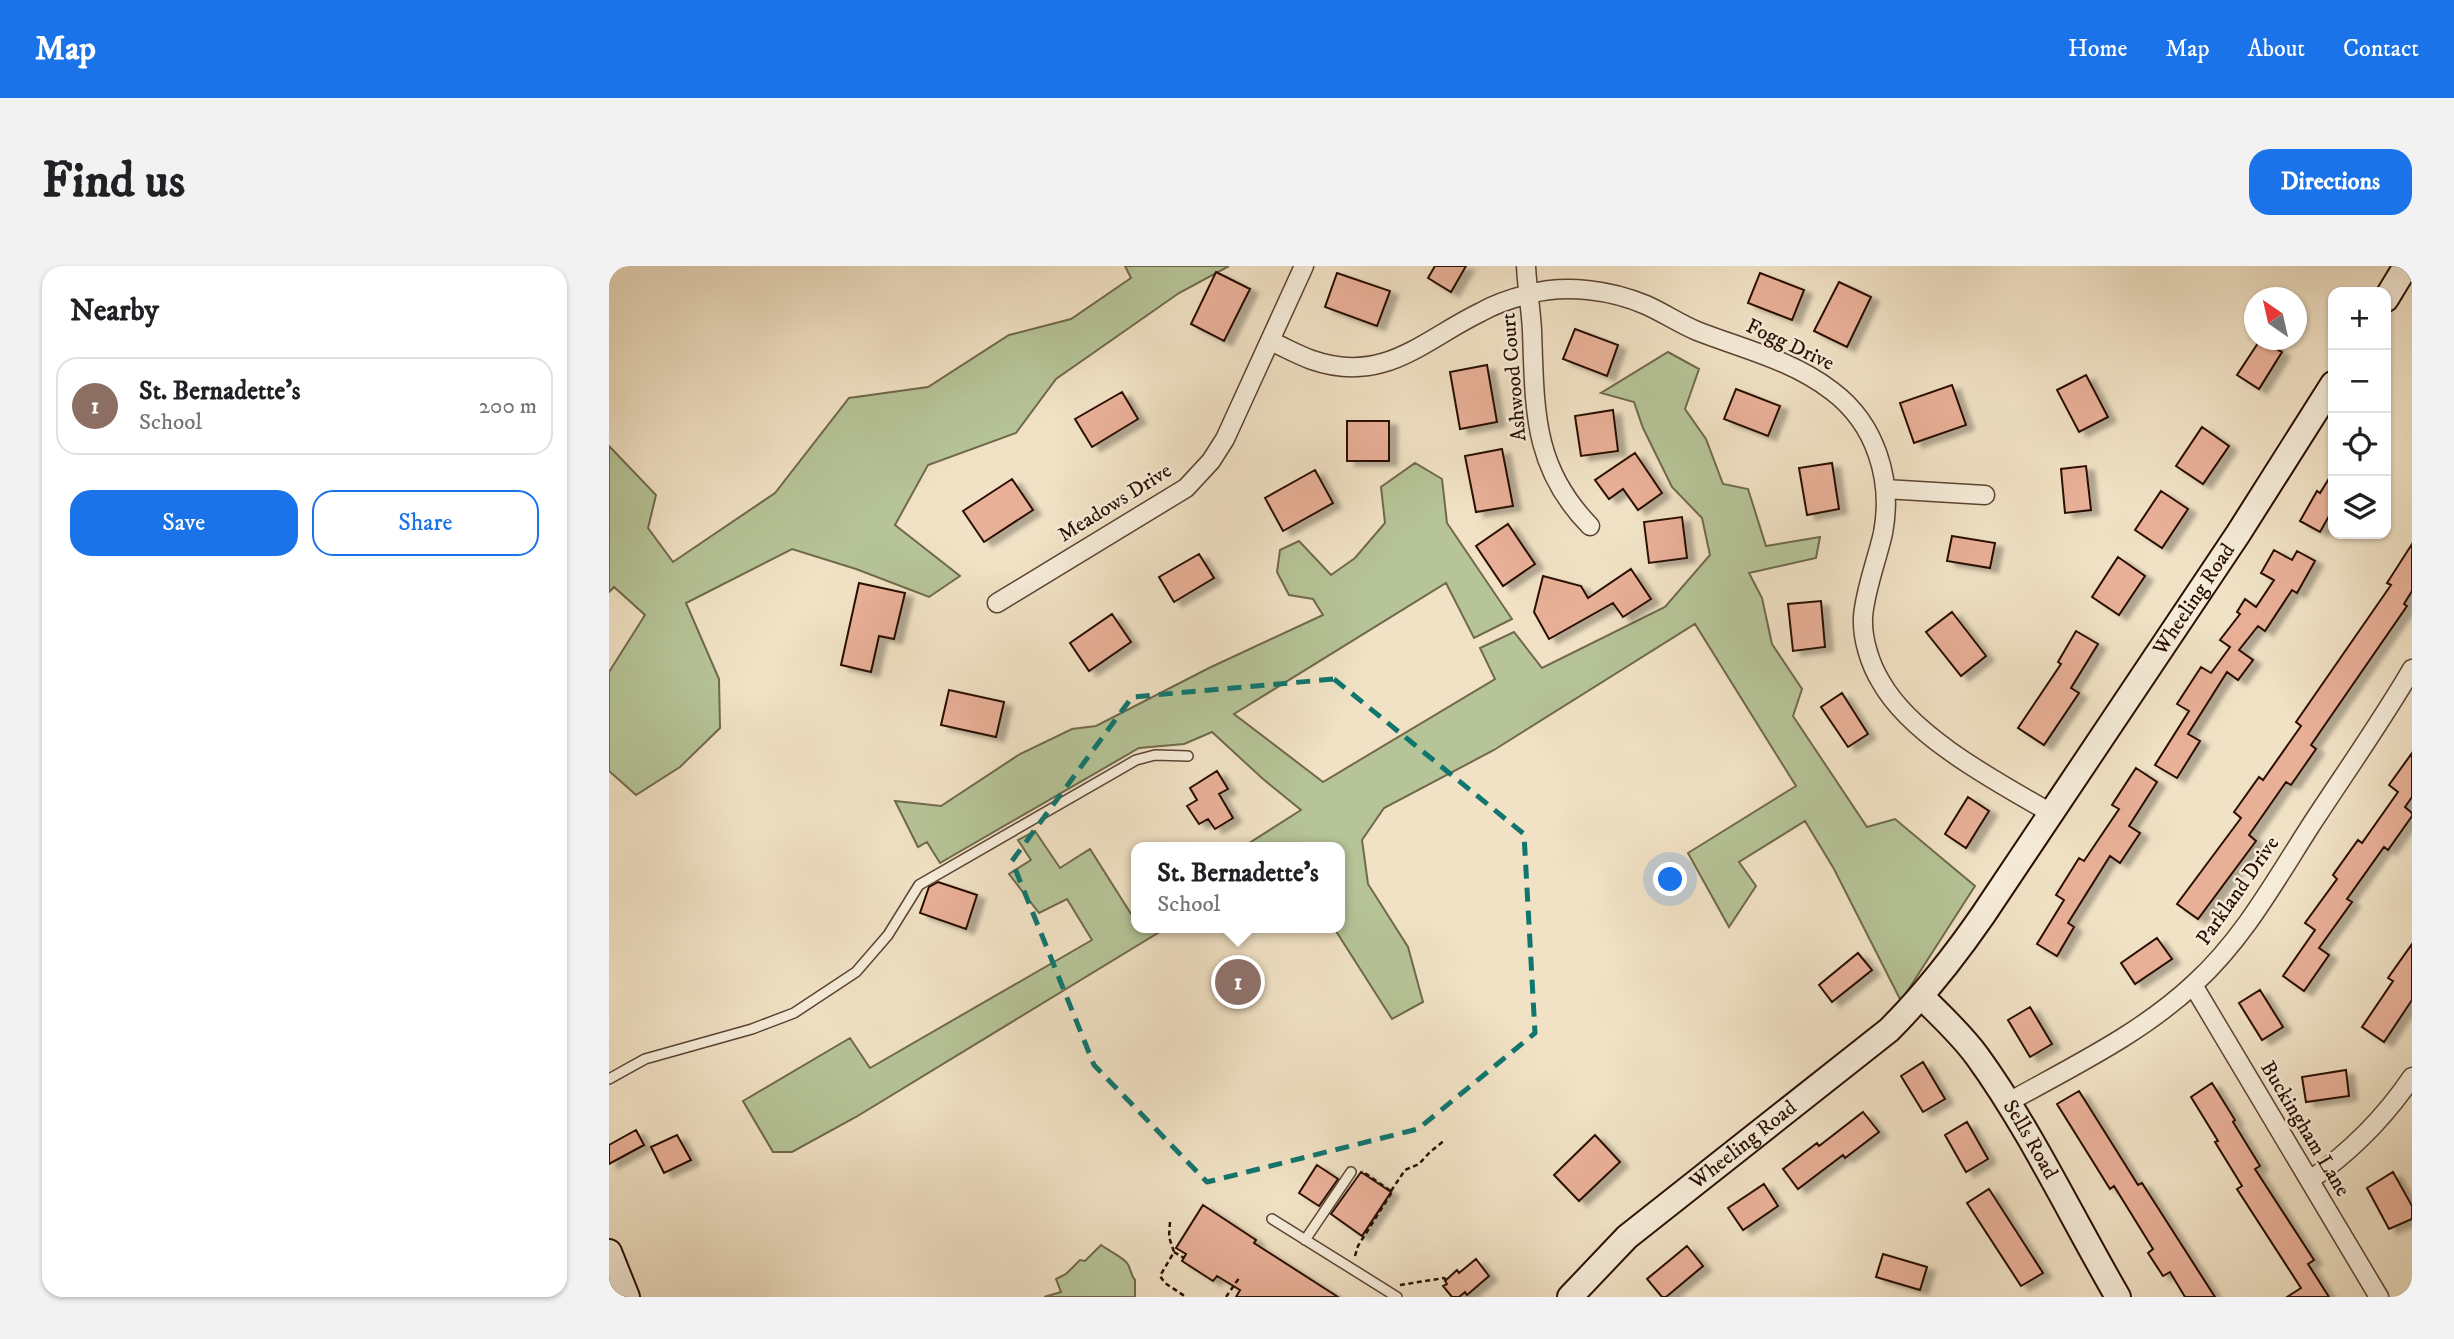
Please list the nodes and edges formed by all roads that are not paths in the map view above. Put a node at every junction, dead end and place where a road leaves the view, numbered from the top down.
1 (1304, 266) edge
2 (1526, 266) edge
3 (2406, 266) edge
4 (2391, 291) edge
5 (1529, 294) junction
6 (1270, 341) junction
7 (2328, 392) edge
8 (1885, 489) junction
9 (1985, 495) dead end
10 (1590, 526) dead end
11 (997, 603) dead end
12 (2412, 669) edge
13 (1188, 756) dead end
14 (2051, 813) junction
15 (2193, 985) junction
16 (1922, 997) junction
17 (2412, 1077) edge
18 (609, 1079) edge
19 (2007, 1103) junction
20 (1351, 1172) road end
21 (2310, 1180) junction
22 (1272, 1219) dead end
23 (1305, 1240) junction
24 (609, 1252) edge
25 (1580, 1293) edge
26 (1393, 1294) edge
27 (627, 1297) edge
28 (2118, 1297) edge
29 (2379, 1297) edge

1 - 6 street, Meadows Drive
2 - 5 street
3 - 4 street
5 - 6 street, Fogg Drive
5 - 8 street, Fogg Drive
5 - 10 street, Ashwood Court
6 - 11 street, Meadows Drive
7 - 14 street, Wheeling Road
8 - 9 street
8 - 14 street, Fogg Drive
12 - 15 street, Parkland Drive
13 - 18 lane
14 - 16 street, Wheeling Road
15 - 19 street, Parkland Drive
15 - 21 street, Buckingham Lane
16 - 19 street, Sells Road
16 - 25 street, Wheeling Road
17 - 21 street
19 - 28 street, Sells Road
20 - 23 lane
21 - 29 street, Buckingham Lane
22 - 23 lane
23 - 26 lane
24 - 27 street

